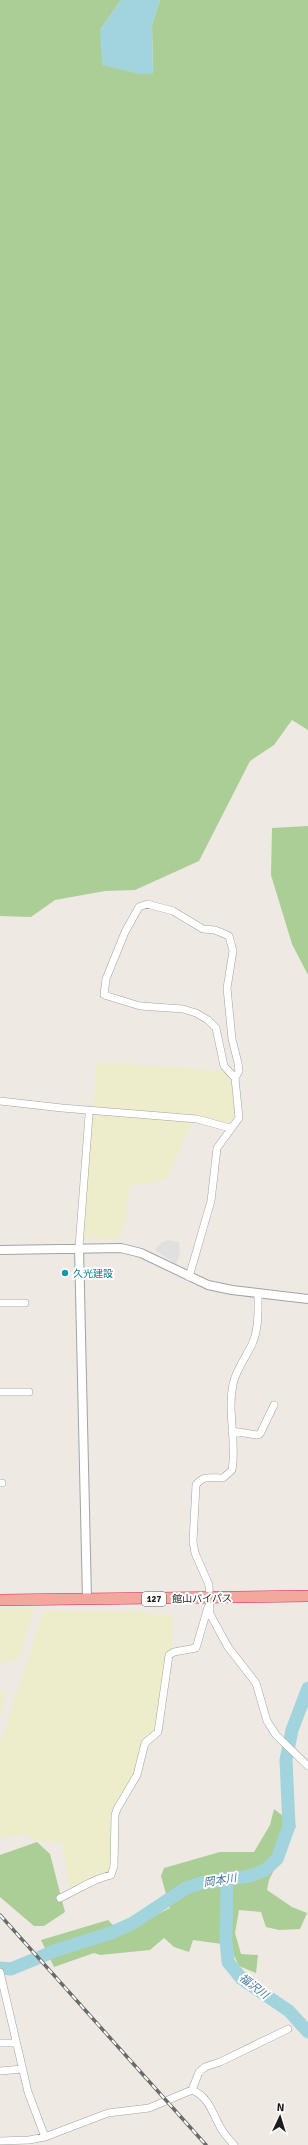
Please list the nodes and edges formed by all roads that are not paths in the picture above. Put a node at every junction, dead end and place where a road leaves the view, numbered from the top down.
1 (235, 1078) junction
2 (0, 1101) edge
3 (89, 1115) dead end
4 (230, 1128) junction
5 (79, 1247) junction
6 (0, 1250) edge
7 (189, 1277) junction
8 (258, 1293) junction
9 (308, 1299) edge
10 (0, 1303) edge
11 (25, 1303) dead end
12 (0, 1392) edge
13 (29, 1392) dead end
14 (274, 1406) dead end
15 (232, 1431) junction
16 (308, 1596) edge
17 (87, 1599) junction
18 (0, 1600) edge
19 (208, 1602) junction
20 (308, 1766) edge
21 (60, 1898) dead end
22 (0, 1972) edge
23 (288, 2029) dead end
24 (0, 2043) edge
25 (16, 2043) junction
26 (22, 2069) junction
27 (0, 2071) edge
28 (192, 2090) junction
29 (45, 2137) junction
30 (0, 2141) edge
31 (234, 2145) edge

1 - 1 street
1 - 4 street
2 - 4 street
3 - 5 street
4 - 7 street
5 - 6 street
5 - 7 street
5 - 17 street
7 - 8 street
8 - 9 street
8 - 15 street
10 - 11 street
12 - 13 street
14 - 15 street
15 - 19 street
16 - 19 highway, 館山バイパス / 127
17 - 18 highway, 館山バイパス / 127
17 - 19 highway, 館山バイパス / 127
19 - 20 street
19 - 21 street
22 - 25 street
23 - 28 street
24 - 25 street
25 - 26 street
26 - 27 street
26 - 29 street
28 - 29 street
28 - 31 street
29 - 30 street

